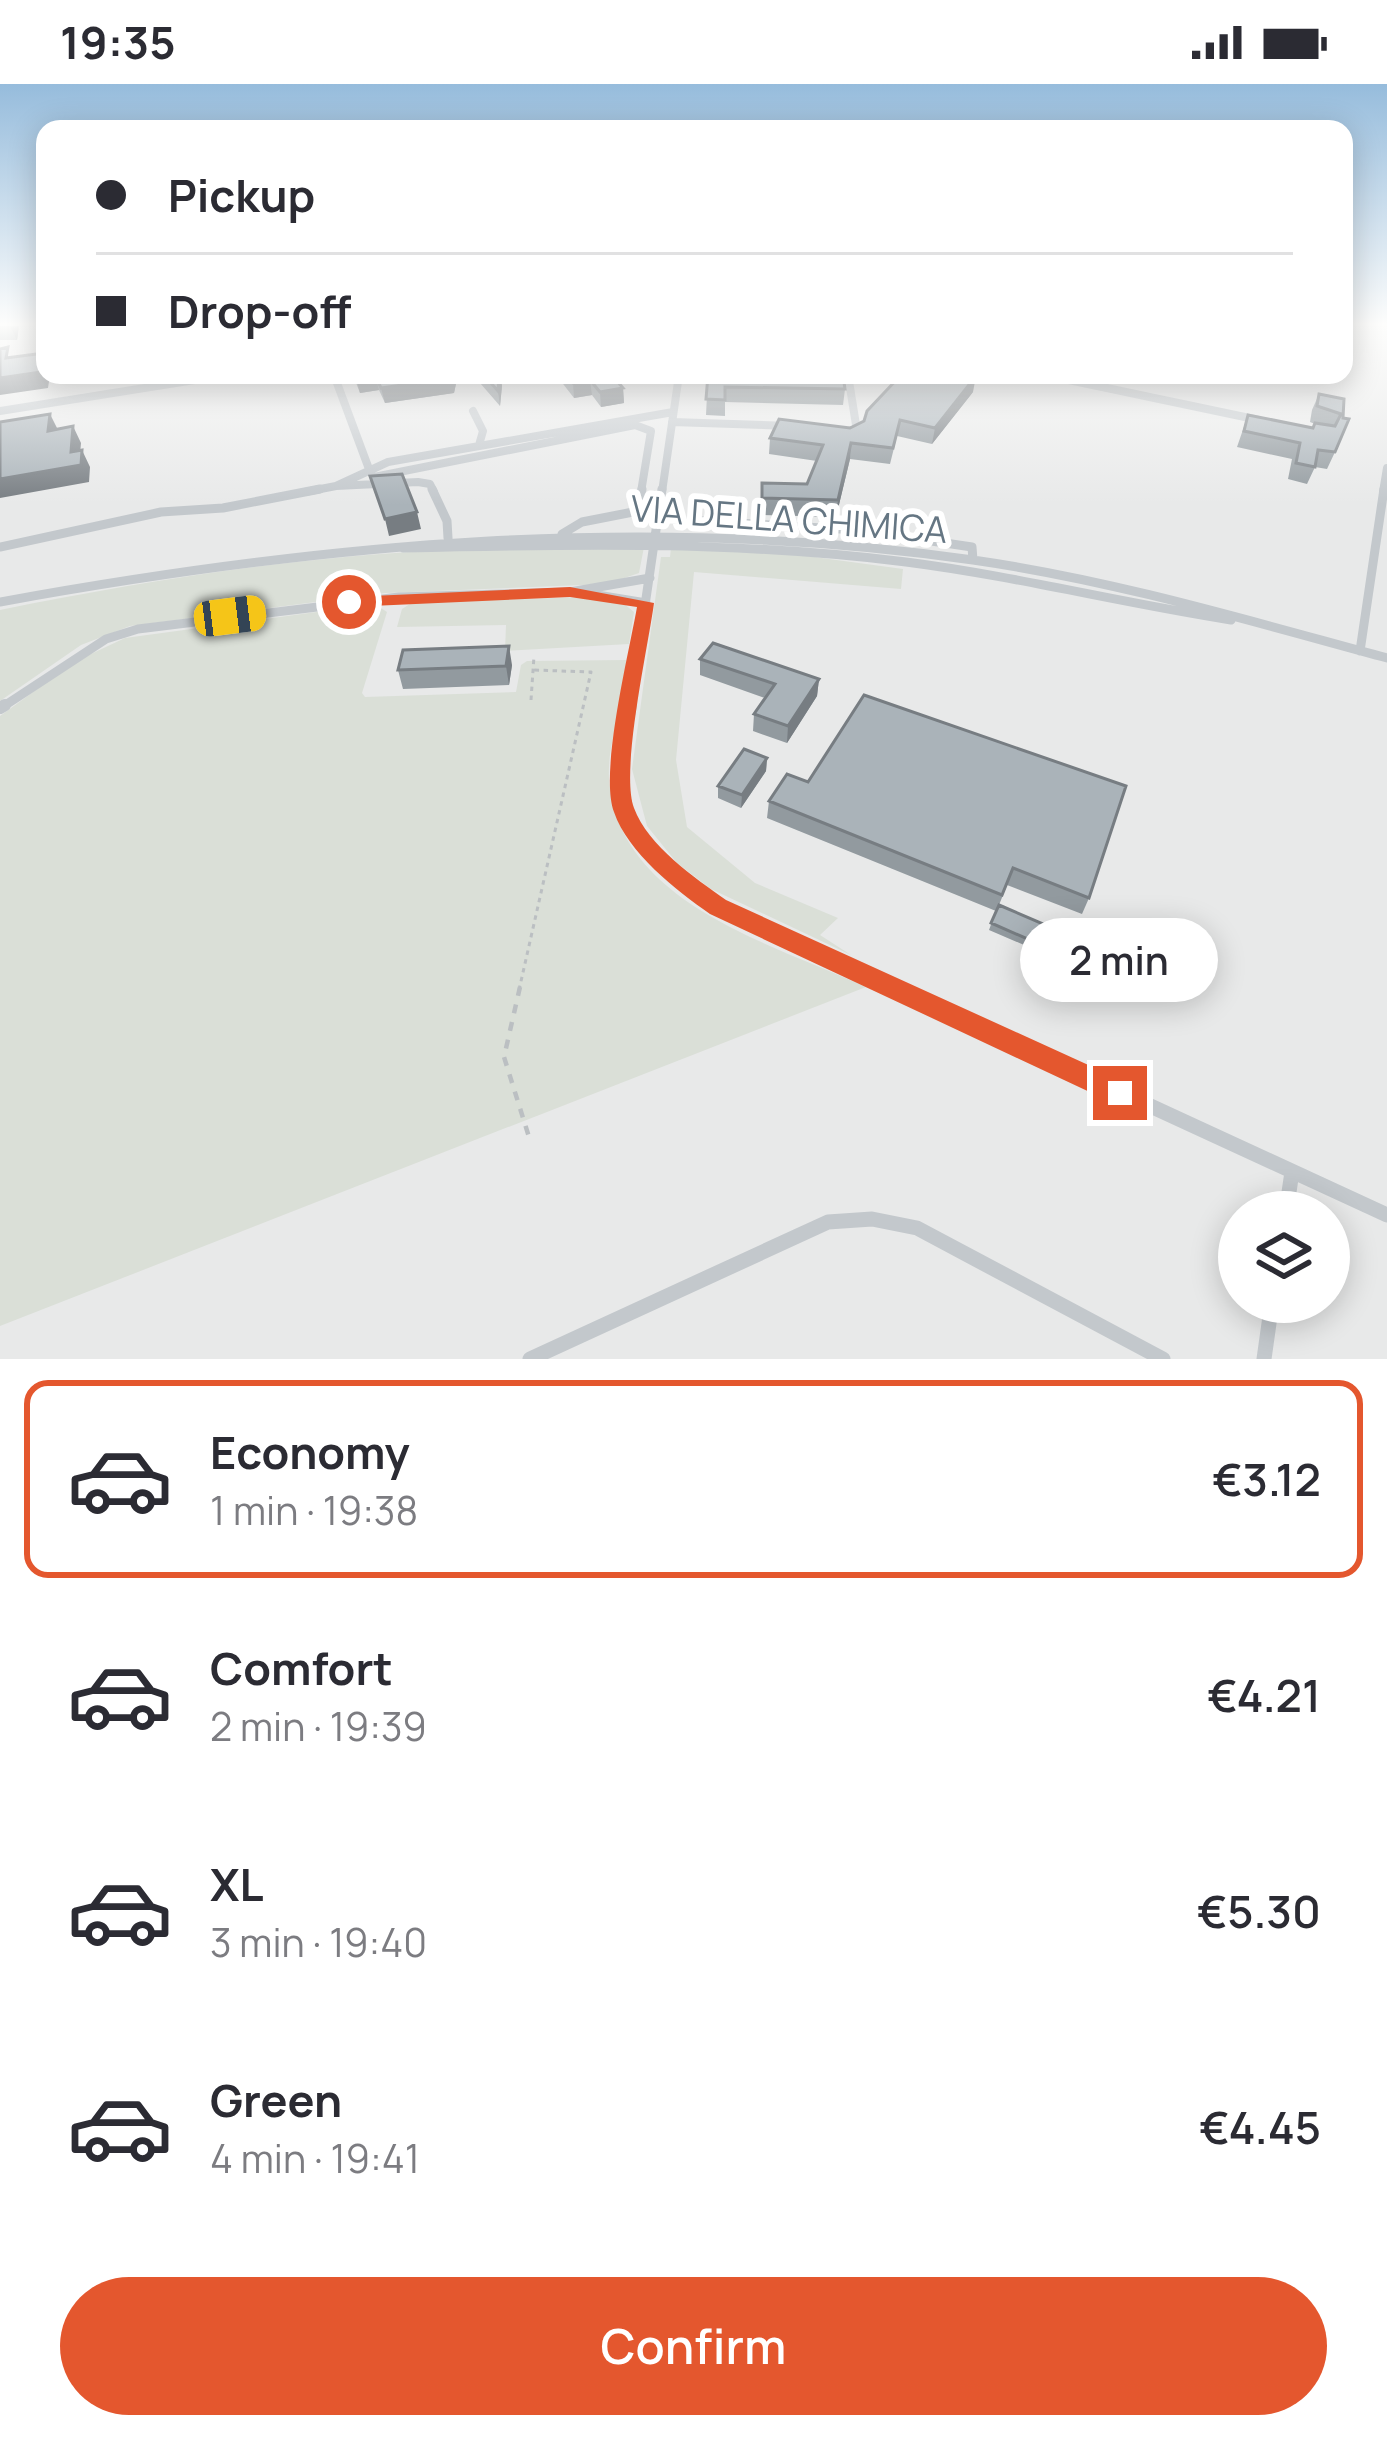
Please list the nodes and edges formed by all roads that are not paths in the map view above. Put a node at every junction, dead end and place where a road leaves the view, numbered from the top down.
1 (160, 386) edge
2 (338, 386) edge
3 (677, 386) edge
4 (850, 386) edge
5 (1095, 386) edge
6 (0, 411) edge
7 (473, 411) dead end
8 (672, 420) junction
9 (1279, 424) edge
10 (805, 427) edge
11 (840, 429) edge
12 (479, 445) junction
13 (1387, 468) edge
14 (369, 469) junction
15 (336, 486) junction
16 (703, 521) dead end
17 (563, 533) junction
18 (448, 538) junction
19 (655, 539) junction
20 (0, 547) edge
21 (738, 547) junction
22 (380, 549) junction
23 (304, 552) junction
24 (973, 560) junction
25 (650, 578) junction
26 (570, 592) junction
27 (0, 602) edge
28 (646, 603) junction
29 (1263, 625) junction
30 (1360, 651) junction
31 (1387, 658) edge
32 (0, 708) edge
33 (1292, 1172) junction
34 (1289, 1191) edge
35 (1387, 1215) edge
36 (1269, 1323) edge
37 (530, 1359) edge
38 (1163, 1359) edge
39 (1264, 1359) edge

1 - 6 lane
2 - 14 lane
3 - 8 lane
4 - 11 lane
5 - 9 lane
7 - 12 lane
8 - 10 lane
8 - 12 lane
8 - 19 lane
12 - 14 lane
13 - 30 lane
14 - 15 lane
15 - 17 lane
15 - 18 lane
15 - 20 lane
16 - 24 lane
17 - 18 lane, VIA DELLA CHIMICA
17 - 19 lane, VIA DELLA CHIMICA
17 - 22 lane
18 - 23 lane, VIA DELLA CHIMICA
19 - 21 lane, VIA DELLA CHIMICA
19 - 22 lane, VIA DELLA CHIMICA
19 - 24 lane, VIA DELLA CHIMICA
19 - 25 lane
21 - 24 lane
21 - 29 lane, VIA DELLA CHIMICA
22 - 23 lane, VIA DELLA CHIMICA
23 - 27 lane, VIA DELLA CHIMICA
24 - 29 lane, VIA DELLA CHIMICA
25 - 26 lane
25 - 28 lane
26 - 28 lane
26 - 32 lane
28 - 33 lane
29 - 30 lane, VIA DELLA CHIMICA
30 - 31 lane, VIA DELLA CHIMICA
33 - 34 lane
33 - 35 lane
36 - 39 lane
37 - 38 lane

